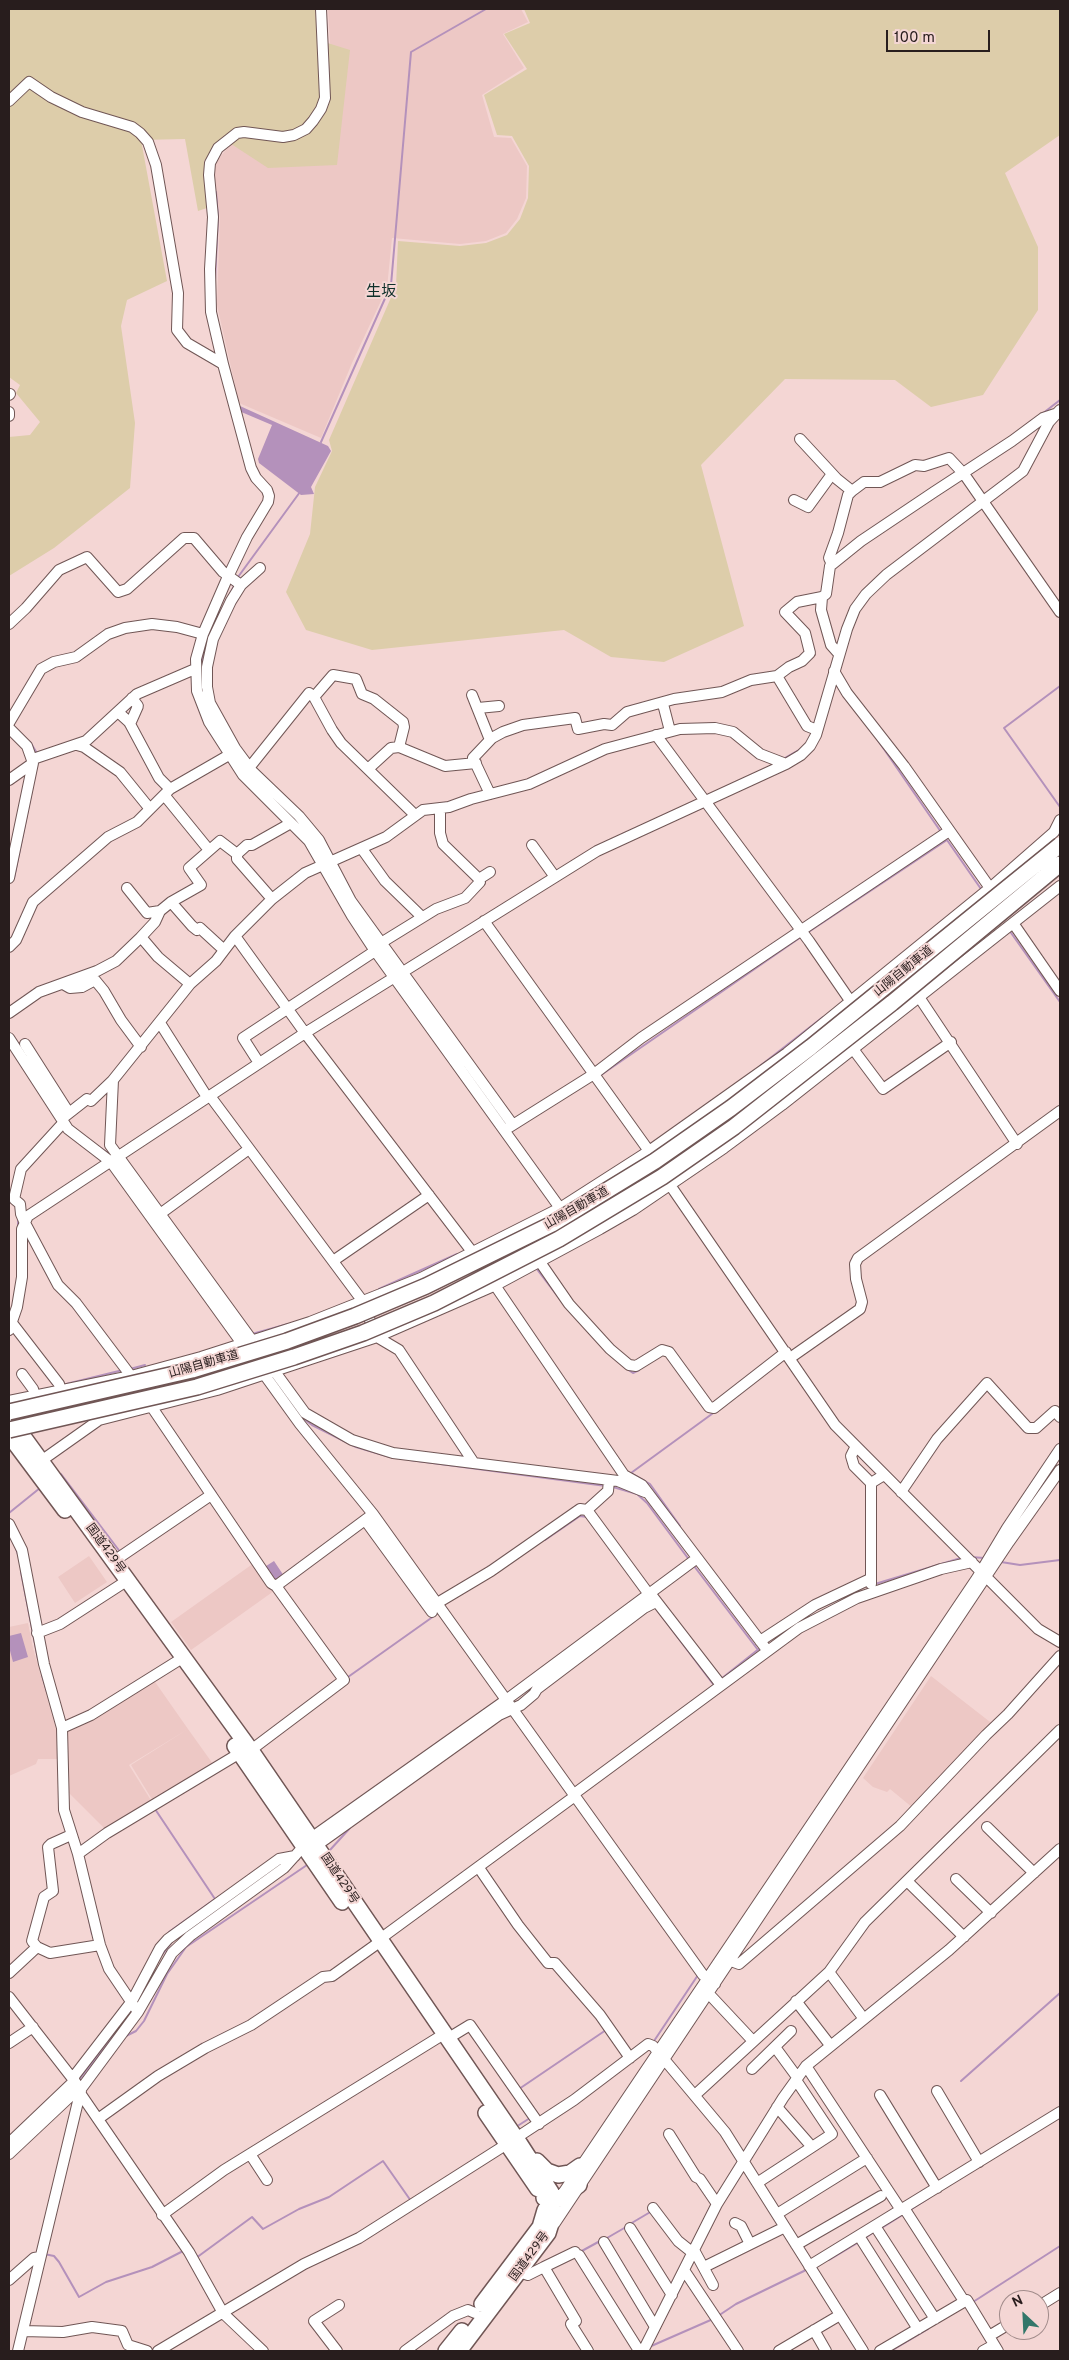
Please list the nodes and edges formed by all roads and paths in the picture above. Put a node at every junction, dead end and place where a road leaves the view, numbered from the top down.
1 (321, 9) edge
2 (9, 101) edge
3 (222, 364) junction
4 (9, 412) edge
5 (1058, 412) edge
6 (9, 416) edge
7 (800, 439) dead end
8 (962, 472) junction
9 (832, 474) junction
10 (852, 491) junction
11 (794, 500) dead end
12 (983, 503) junction
13 (831, 563) junction
14 (260, 568) dead end
15 (235, 581) junction
16 (823, 596) junction
17 (1060, 612) edge
18 (9, 624) edge
19 (203, 634) junction
20 (839, 654) junction
21 (195, 669) junction
22 (834, 671) junction
23 (777, 676) junction
24 (472, 695) dead end
25 (314, 697) junction
26 (132, 698) junction
27 (663, 704) junction
28 (499, 706) dead end
29 (478, 708) junction
30 (118, 712) junction
31 (10, 724) edge
32 (130, 724) junction
33 (669, 729) junction
34 (815, 730) junction
35 (656, 735) junction
36 (490, 740) junction
37 (77, 745) junction
38 (399, 748) junction
39 (229, 755) junction
40 (35, 760) junction
41 (476, 764) junction
42 (786, 764) junction
43 (368, 769) junction
44 (246, 772) junction
45 (9, 780) edge
46 (489, 791) junction
47 (167, 792) junction
48 (706, 801) junction
49 (150, 809) junction
50 (440, 809) junction
51 (414, 813) junction
52 (1060, 820) edge
53 (292, 823) junction
54 (945, 834) junction
55 (532, 845) dead end
56 (1060, 845) edge
57 (362, 849) junction
58 (209, 850) junction
59 (237, 854) junction
60 (326, 862) junction
61 (1060, 864) edge
62 (490, 872) dead end
63 (1060, 875) edge
64 (555, 877) junction
65 (9, 878) edge
66 (480, 879) junction
67 (1035, 885) junction
68 (1060, 886) edge
69 (127, 888) dead end
70 (986, 892) junction
71 (271, 898) junction
72 (171, 902) junction
73 (160, 911) junction
74 (422, 917) junction
75 (484, 921) junction
76 (1009, 926) junction
77 (802, 934) junction
78 (236, 936) junction
79 (141, 937) junction
80 (9, 947) edge
81 (377, 947) junction
82 (222, 949) junction
83 (104, 967) junction
84 (398, 975) junction
85 (95, 980) junction
86 (189, 983) junction
87 (63, 984) junction
88 (1060, 991) edge
89 (919, 997) junction
90 (849, 999) junction
91 (289, 1009) junction
92 (9, 1013) edge
93 (160, 1023) junction
94 (305, 1033) junction
95 (9, 1038) edge
96 (951, 1042) junction
97 (25, 1044) dead end
98 (140, 1046) junction
99 (853, 1049) junction
100 (259, 1063) junction
101 (596, 1076) junction
102 (113, 1080) junction
103 (208, 1097) junction
104 (1060, 1111) edge
105 (65, 1118) junction
106 (509, 1128) junction
107 (1015, 1141) junction
108 (249, 1149) junction
109 (647, 1149) junction
110 (115, 1159) junction
111 (670, 1185) junction
112 (430, 1195) junction
113 (558, 1205) junction
114 (160, 1214) junction
115 (24, 1221) junction
116 (515, 1232) junction
117 (471, 1250) junction
118 (333, 1261) junction
119 (536, 1264) junction
120 (496, 1285) junction
121 (361, 1299) junction
122 (10, 1327) edge
123 (378, 1337) junction
124 (247, 1342) junction
125 (788, 1355) junction
126 (128, 1372) junction
127 (22, 1374) dead end
128 (270, 1374) junction
129 (60, 1387) junction
130 (34, 1393) junction
131 (9, 1401) edge
132 (151, 1408) junction
133 (9, 1412) edge
134 (9, 1417) edge
135 (1060, 1417) edge
136 (9, 1430) edge
137 (9, 1435) edge
138 (856, 1446) junction
139 (1060, 1449) edge
140 (42, 1461) junction
141 (474, 1463) junction
142 (1057, 1469) edge
143 (884, 1475) junction
144 (871, 1483) junction
145 (608, 1484) junction
146 (645, 1492) junction
147 (901, 1492) junction
148 (212, 1497) junction
149 (587, 1510) junction
150 (368, 1520) junction
151 (9, 1524) edge
152 (119, 1557) junction
153 (970, 1559) junction
154 (693, 1562) junction
155 (990, 1565) junction
156 (124, 1583) junction
157 (279, 1584) junction
158 (872, 1585) junction
159 (647, 1594) junction
160 (653, 1604) junction
161 (435, 1607) junction
162 (37, 1633) junction
163 (1060, 1642) edge
164 (763, 1645) junction
165 (1060, 1656) edge
166 (180, 1659) junction
167 (718, 1682) junction
168 (509, 1704) junction
169 (62, 1728) junction
170 (1060, 1732) edge
171 (245, 1751) junction
172 (575, 1795) junction
173 (987, 1828) dead end
174 (70, 1836) junction
175 (307, 1847) junction
176 (1060, 1850) edge
177 (78, 1854) junction
178 (479, 1868) junction
179 (1034, 1873) junction
180 (956, 1879) dead end
181 (907, 1880) junction
182 (991, 1912) junction
183 (964, 1937) junction
184 (378, 1942) junction
185 (98, 1946) junction
186 (37, 1947) junction
187 (731, 1961) junction
188 (829, 1972) junction
189 (9, 1973) edge
190 (711, 1981) junction
191 (709, 1994) junction
192 (9, 1996) edge
193 (796, 2001) junction
194 (133, 2003) junction
195 (864, 2018) junction
196 (33, 2027) junction
197 (792, 2032) dead end
198 (442, 2037) junction
199 (753, 2042) junction
200 (9, 2043) edge
201 (830, 2045) junction
202 (775, 2047) junction
203 (656, 2050) junction
204 (630, 2058) junction
205 (806, 2066) junction
206 (752, 2069) dead end
207 (796, 2078) junction
208 (76, 2084) junction
209 (937, 2092) dead end
210 (695, 2095) junction
211 (880, 2095) dead end
212 (777, 2107) junction
213 (1060, 2112) edge
214 (535, 2118) junction
215 (98, 2119) junction
216 (669, 2134) dead end
217 (515, 2142) junction
218 (9, 2143) edge
219 (812, 2147) junction
220 (9, 2154) edge
221 (250, 2154) junction
222 (867, 2158) junction
223 (743, 2160) junction
224 (979, 2162) junction
225 (580, 2166) junction
226 (267, 2180) dead end
227 (756, 2183) junction
228 (579, 2185) junction
229 (937, 2188) junction
230 (881, 2196) dead end
231 (552, 2201) junction
232 (717, 2204) junction
233 (653, 2208) dead end
234 (905, 2210) junction
235 (777, 2214) junction
236 (162, 2215) junction
237 (735, 2223) dead end
238 (785, 2227) junction
239 (630, 2228) dead end
240 (877, 2229) junction
241 (544, 2230) junction
242 (861, 2238) junction
243 (604, 2242) dead end
244 (750, 2244) junction
245 (796, 2245) junction
246 (694, 2251) junction
247 (40, 2257) junction
248 (809, 2266) junction
249 (544, 2267) junction
250 (704, 2267) junction
251 (684, 2270) junction
252 (519, 2272) junction
253 (9, 2280) edge
254 (714, 2285) dead end
255 (1060, 2293) edge
256 (672, 2295) junction
257 (1049, 2300) edge
258 (968, 2302) junction
259 (339, 2305) dead end
260 (475, 2313) junction
261 (225, 2314) junction
262 (840, 2315) junction
263 (935, 2319) junction
264 (655, 2327) junction
265 (918, 2329) junction
266 (814, 2330) junction
267 (23, 2331) junction
268 (994, 2344) edge
269 (639, 2350) edge
270 (18, 2351) edge
271 (147, 2351) edge
272 (158, 2351) edge
273 (263, 2351) edge
274 (337, 2351) edge
275 (405, 2351) edge
276 (446, 2351) edge
277 (459, 2351) edge
278 (588, 2351) edge
279 (738, 2351) edge
280 (779, 2351) edge
281 (826, 2351) edge
282 (863, 2351) edge
283 (880, 2351) edge
284 (983, 2351) edge

1 - 3 street
2 - 3 street
3 - 15 street
4 - 6 street
5 - 8 street
5 - 12 street
7 - 9 street
8 - 10 street
8 - 12 street
8 - 13 street
9 - 10 street
9 - 11 street
10 - 13 street
12 - 17 street
12 - 20 street
13 - 16 street
14 - 15 street
15 - 18 street
15 - 19 street
15 - 44 street
16 - 20 street
16 - 23 street
19 - 21 street
19 - 31 street
20 - 22 street
21 - 26 street
21 - 39 street
22 - 34 street
22 - 54 street
23 - 27 street
23 - 34 street
24 - 29 street
25 - 38 street
25 - 43 street
25 - 44 street
26 - 30 street
26 - 32 street
27 - 33 street
27 - 36 street
28 - 29 street
29 - 36 street
30 - 32 street
30 - 37 street
31 - 40 street
32 - 47 street
33 - 35 street
33 - 42 street
34 - 42 street
35 - 46 street
35 - 48 street
36 - 41 street
37 - 40 street
37 - 49 street
38 - 41 street
38 - 43 street
39 - 44 street
39 - 47 street
40 - 45 street
40 - 65 street
41 - 46 street
42 - 48 street
43 - 51 street
44 - 53 street
44 - 60 street
46 - 50 street
47 - 49 street
47 - 58 street
48 - 64 street
48 - 77 street
49 - 80 street
50 - 51 street
50 - 66 street
51 - 57 street
52 - 70 street
53 - 59 street
53 - 60 street
54 - 70 street
54 - 77 street
55 - 64 street
56 - 133 highway, 山陽自動車道, bridge
57 - 60 street
57 - 74 street
58 - 59 street
58 - 72 street
59 - 71 street
60 - 71 street
60 - 81 street
61 - 67 highway, 山陽自動車道, bridge
62 - 66 street
63 - 67 highway
64 - 75 street
66 - 74 street
67 - 136 highway, 山陽自動車道, bridge
68 - 76 street
69 - 73 street
70 - 90 street
71 - 78 street
72 - 73 street
72 - 82 street
73 - 79 street
74 - 81 street
75 - 84 street
75 - 101 street
76 - 88 street
76 - 89 street
77 - 90 street
77 - 101 street
78 - 82 street
78 - 91 street
79 - 83 street
79 - 86 street
81 - 84 street
81 - 91 street
82 - 86 street
83 - 85 street
83 - 87 street
84 - 94 street
84 - 106 street
85 - 87 street
85 - 98 street
86 - 93 street
87 - 92 street
89 - 96 street
89 - 99 street
90 - 109 street
91 - 94 street
91 - 100 street
93 - 98 street
93 - 103 street
94 - 100 street
94 - 112 street
95 - 105 street
96 - 99 street
96 - 107 street
97 - 105 street
98 - 102 street
99 - 111 street
100 - 103 street
101 - 106 street
101 - 109 street
102 - 105 street
102 - 110 street
103 - 108 street
103 - 110 street
104 - 107 street
105 - 110 street
105 - 115 street
106 - 113 street
107 - 125 street
108 - 114 street
108 - 118 street
109 - 113 street
110 - 114 street
110 - 115 street
110 - 124 street
111 - 119 street
111 - 125 street
112 - 117 street
112 - 118 street
113 - 116 street
114 - 124 street
115 - 122 street
115 - 126 street
116 - 117 street
116 - 119 street
117 - 120 street
117 - 121 street
118 - 121 street
119 - 120 street
119 - 125 street
120 - 123 street
120 - 146 street
121 - 123 street
121 - 124 street
122 - 129 street
123 - 128 street
123 - 141 street
124 - 126 street
124 - 128 street
125 - 138 street
126 - 129 street
126 - 132 street
127 - 130 street
128 - 132 street
128 - 141 street
128 - 150 street
129 - 130 street
130 - 131 street
132 - 140 street
132 - 148 street
134 - 140 highway, 国道429号
135 - 147 street
137 - 156 highway, 国道429号
138 - 143 street
138 - 144 street
139 - 142 street
140 - 152 highway, 国道429号
141 - 145 street
142 - 155 street
143 - 144 street
143 - 147 street
144 - 158 street
145 - 146 street
145 - 149 street
146 - 154 street
147 - 153 street
148 - 152 street
148 - 157 street
149 - 159 street
149 - 161 street
150 - 157 street
150 - 161 street
151 - 162 street
152 - 156 highway, 国道429号
153 - 155 street
153 - 158 street
154 - 159 street
154 - 164 street
155 - 163 street
155 - 187 street
155 - 190 street
156 - 162 street
156 - 166 highway, 国道429号
157 - 171 street
158 - 164 street
159 - 160 street
159 - 168 street
160 - 167 street
160 - 168 street
161 - 168 street
162 - 169 street
164 - 167 street
165 - 187 street
166 - 169 street
166 - 171 highway, 国道429号
167 - 172 street
168 - 172 street
168 - 175 street
169 - 174 street
170 - 181 street
171 - 175 highway, 国道429号
171 - 177 street
172 - 178 street
172 - 190 street
173 - 179 street
174 - 177 street
174 - 186 street
175 - 184 highway, 国道429号
175 - 194 street
176 - 179 street
177 - 185 street
178 - 184 street
178 - 204 street
179 - 182 street
180 - 182 street
181 - 183 street
181 - 188 street
182 - 183 street
183 - 195 street
184 - 198 highway, 国道429号
184 - 215 street
185 - 186 street
185 - 194 street
186 - 189 street
187 - 190 street
188 - 193 street
188 - 195 street
190 - 191 street
190 - 203 street
191 - 199 street
191 - 203 street
192 - 196 street
193 - 199 street
193 - 201 street
194 - 208 street
195 - 201 street
196 - 200 street
196 - 208 street
197 - 202 street
198 - 214 street
198 - 217 highway, 国道429号
198 - 221 street
199 - 210 street
201 - 205 street
202 - 206 street
202 - 207 street
203 - 204 street
203 - 210 street
203 - 225 street
203 - 228 street
204 - 214 street
205 - 207 street
205 - 222 street
207 - 212 street
207 - 219 street
208 - 215 street
208 - 218 street
208 - 220 street
208 - 247 street
209 - 224 street
210 - 223 street
211 - 229 street
212 - 219 street
212 - 223 street
213 - 224 street
214 - 217 street
215 - 236 street
216 - 232 street
217 - 225 highway
217 - 231 highway, 国道429号
217 - 261 street
219 - 227 street
221 - 226 street
221 - 236 street
222 - 234 street
222 - 235 street
223 - 227 street
223 - 232 street
224 - 229 street
225 - 231 street
227 - 235 street
228 - 231 highway
228 - 241 street
229 - 234 street
230 - 245 street
231 - 241 highway, 国道429号
232 - 246 street
233 - 246 street
234 - 240 street
234 - 258 street
235 - 238 street
236 - 261 street
237 - 244 street
238 - 244 street
238 - 245 street
239 - 256 street
240 - 242 street
240 - 263 street
241 - 252 highway, 国道429号
241 - 260 highway, 国道429号
242 - 248 street
242 - 265 street
243 - 264 street
244 - 250 street
245 - 248 street
246 - 250 street
246 - 251 street
247 - 253 street
247 - 267 street
248 - 262 street
249 - 252 street
249 - 269 street
249 - 278 street
250 - 254 street
251 - 256 street
251 - 279 street
252 - 277 highway, 国道429号
255 - 257 street
256 - 264 street
258 - 263 street
258 - 268 street
259 - 274 street
260 - 275 street
260 - 276 highway, 国道429号
261 - 272 street
261 - 273 street
262 - 266 street
262 - 282 street
263 - 265 street
264 - 269 street
265 - 283 street
266 - 280 street
266 - 281 street
267 - 270 street
267 - 271 street
268 - 284 street

